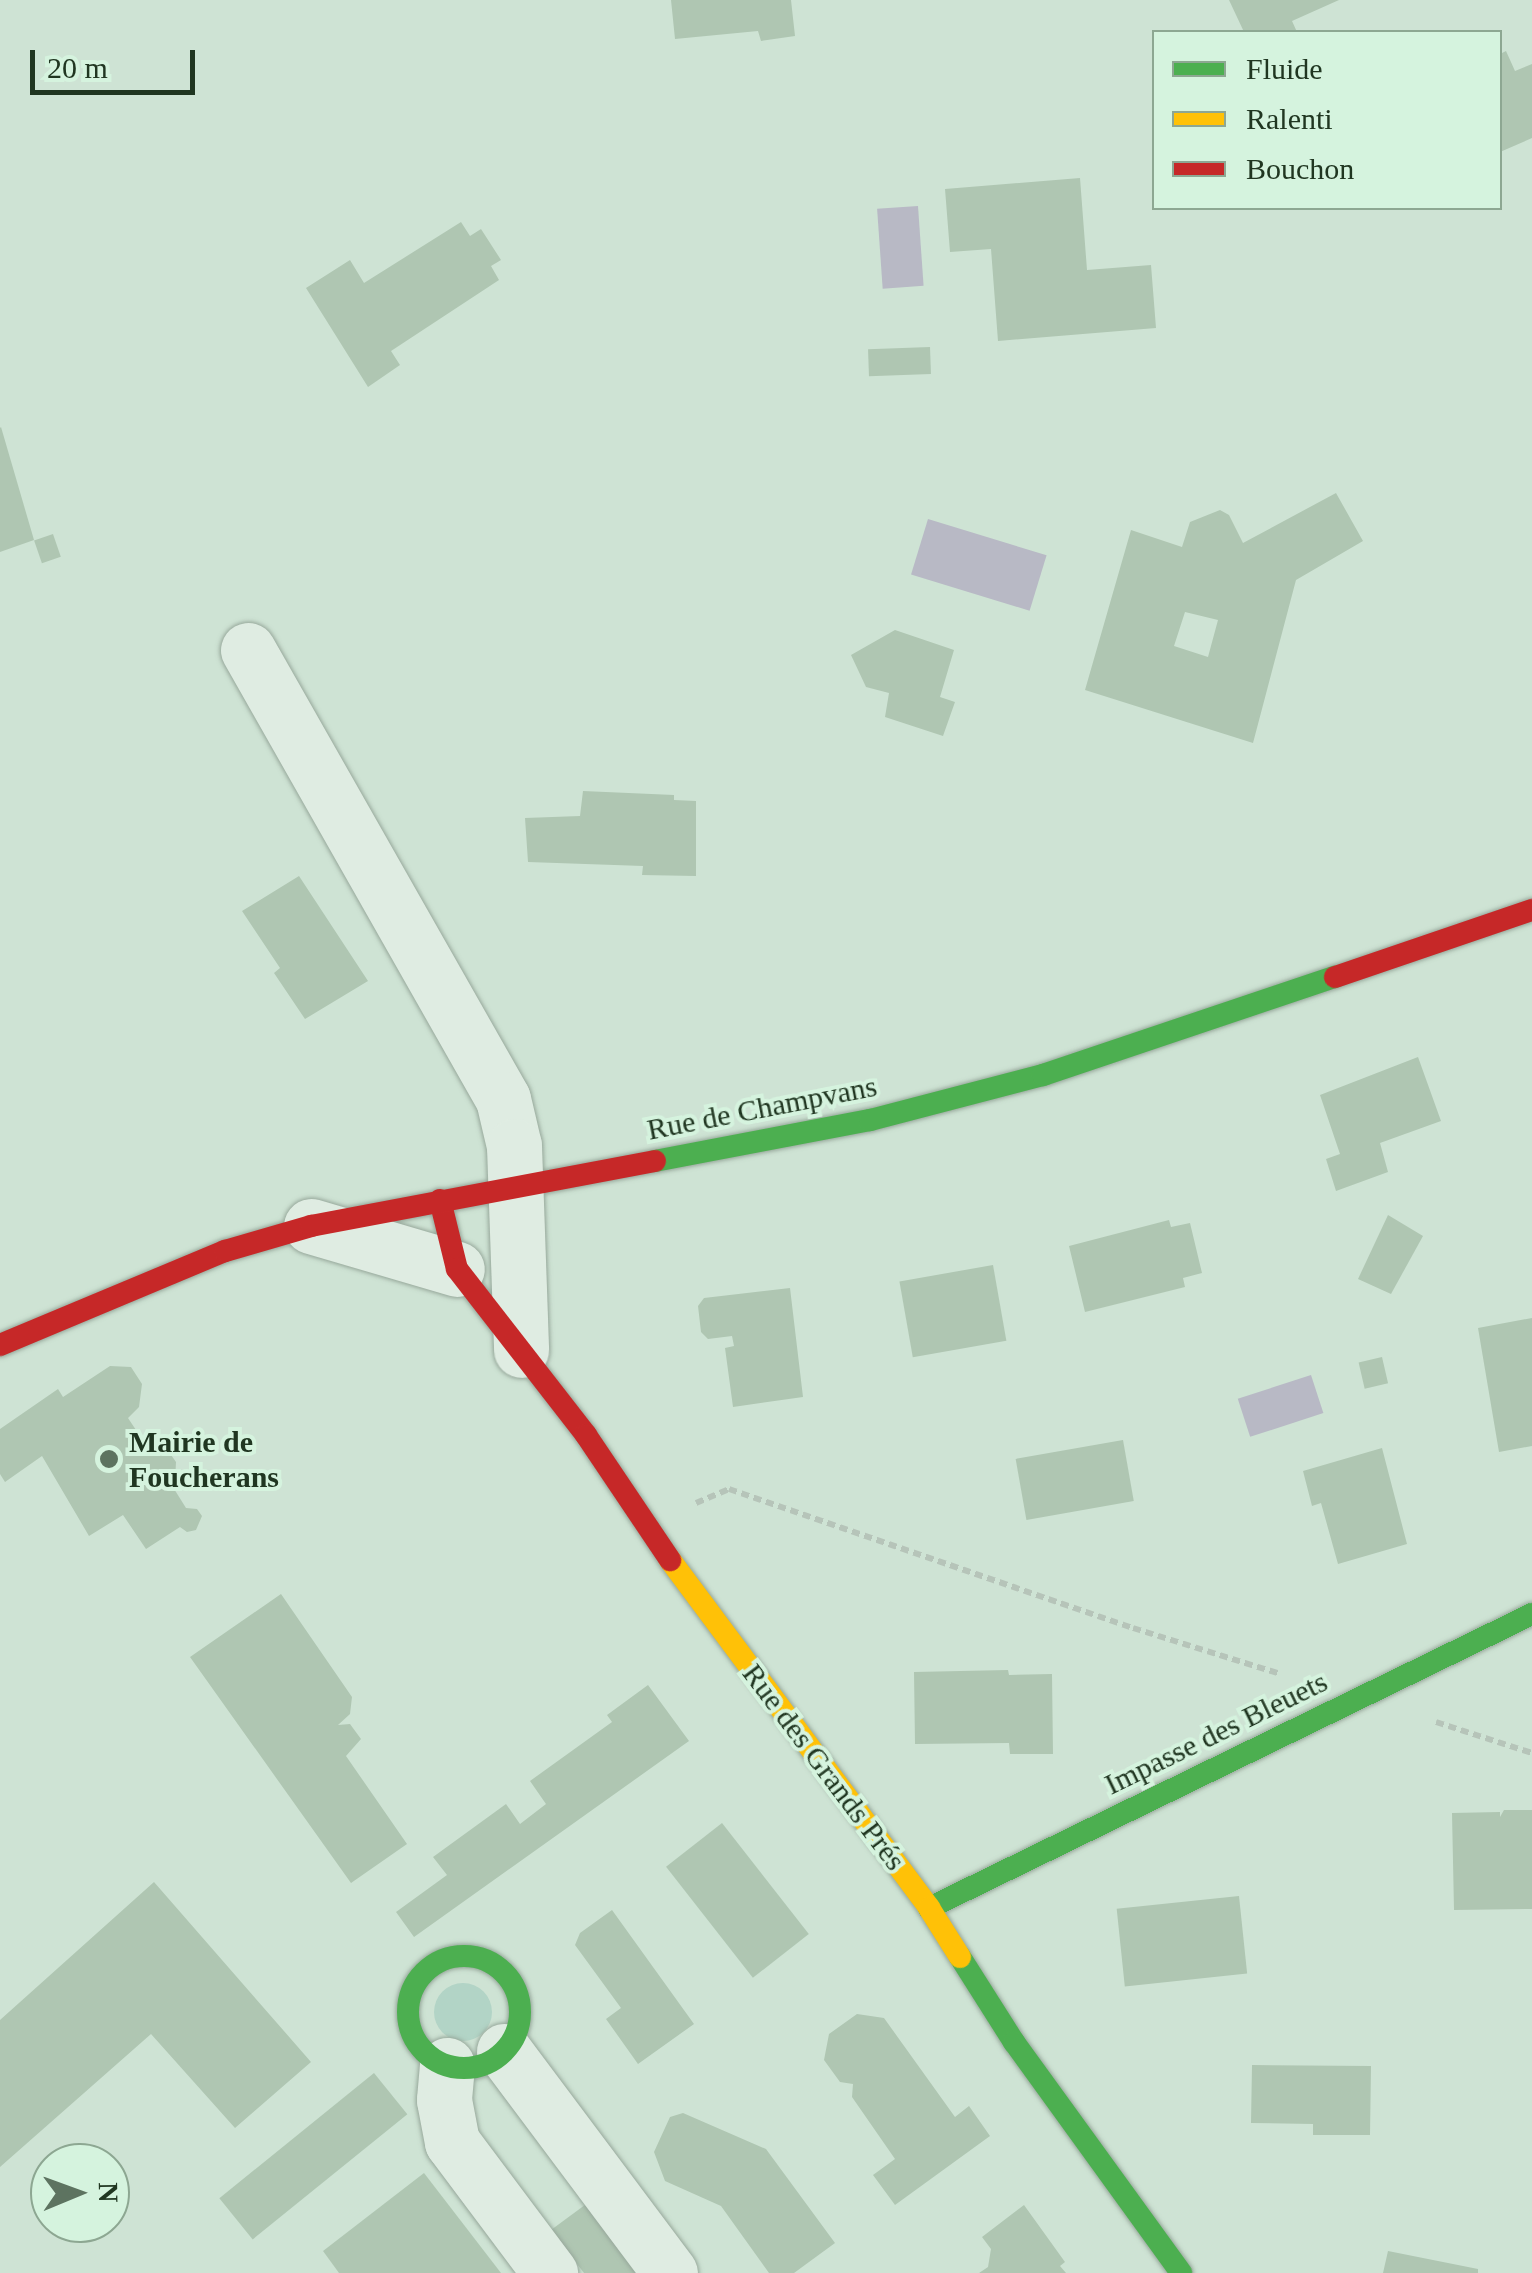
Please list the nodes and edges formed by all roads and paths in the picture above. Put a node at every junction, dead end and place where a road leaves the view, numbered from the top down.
1 (248, 650) dead end
2 (1532, 910) edge
3 (516, 1190) junction
4 (440, 1200) junction
5 (311, 1226) junction
6 (457, 1269) junction
7 (0, 1346) edge
8 (522, 1350) junction
9 (644, 1525) junction
10 (1532, 1614) edge
11 (1357, 1697) junction
12 (1532, 1752) edge
13 (929, 1908) junction
14 (504, 2051) junction
15 (447, 2065) junction
16 (550, 2273) edge
17 (670, 2273) edge
18 (1181, 2273) edge

1 - 3 street
2 - 3 street, Rue de Champvans
3 - 4 street, Rue de Champvans
3 - 8 street
4 - 5 street, Rue de Champvans
4 - 6 street, Rue des Grands Prés
5 - 6 street
5 - 7 street, Rue de Champvans
6 - 8 street, Rue des Grands Prés
8 - 9 street, Rue des Grands Prés
9 - 11 path
9 - 13 street, Rue des Grands Prés
10 - 11 street, Impasse des Bleuets
11 - 12 path
11 - 13 street, Impasse des Bleuets
13 - 18 street, Rue des Grands Prés
14 - 15 street
14 - 15 street
14 - 17 street
15 - 16 street

